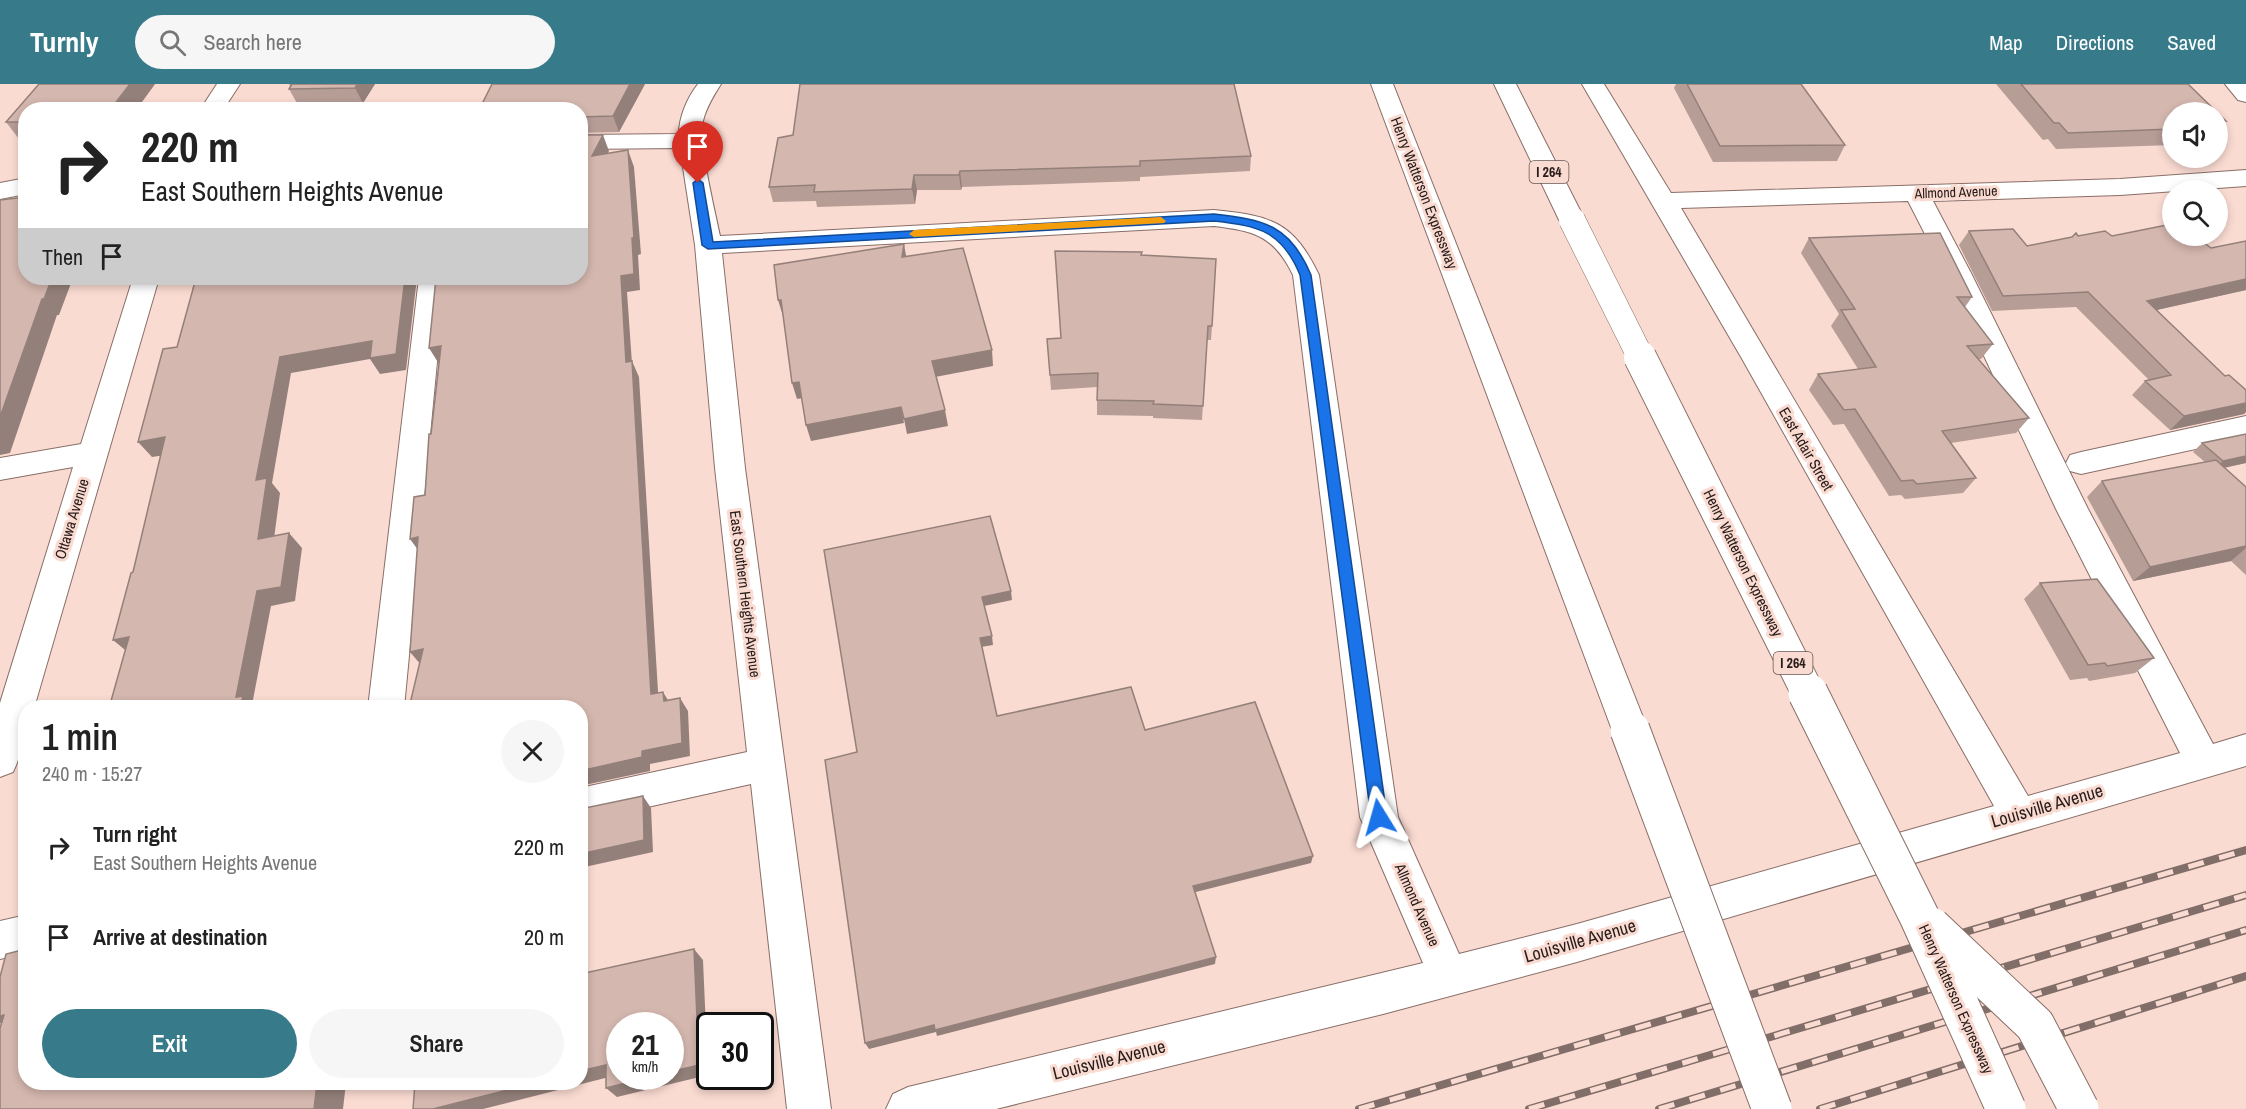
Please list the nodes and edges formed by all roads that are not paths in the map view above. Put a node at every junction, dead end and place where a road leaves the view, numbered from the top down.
1 (230, 84) edge
2 (710, 84) edge
3 (1382, 84) edge
4 (1505, 84) edge
5 (1593, 84) edge
6 (2236, 84) edge
7 (2246, 94) edge
8 (217, 102) edge
9 (691, 141) junction
10 (588, 142) edge
11 (2246, 178) edge
12 (18, 188) edge
13 (0, 191) edge
14 (1916, 193) junction
15 (1665, 201) junction
16 (708, 245) junction
17 (144, 285) edge
18 (431, 285) edge
19 (2246, 427) edge
20 (92, 453) junction
21 (2081, 463) dead end
22 (0, 469) edge
23 (18, 700) edge
24 (387, 700) edge
25 (18, 701) edge
26 (2246, 750) edge
27 (0, 761) edge
28 (2203, 761) junction
29 (767, 764) junction
30 (588, 803) edge
31 (2019, 815) junction
32 (1919, 916) junction
33 (18, 936) edge
34 (0, 940) edge
35 (1449, 977) junction
36 (809, 1109) edge
37 (908, 1109) edge
38 (1772, 1109) edge
39 (2006, 1109) edge
40 (2079, 1109) edge

1 - 8 main road
2 - 9 main road, East Southern Heights Avenue
3 - 38 main road, Henry Watterson Expressway, bridge
4 - 32 main road, Henry Watterson Expressway / I 264, bridge
5 - 15 main road, East Adair Street
6 - 7 main road
9 - 10 main road
9 - 16 main road, East Southern Heights Avenue
11 - 14 main road, Allmond Avenue
12 - 13 main road
14 - 15 main road, Allmond Avenue
14 - 28 main road
15 - 31 main road, East Adair Street
16 - 29 main road, East Southern Heights Avenue
16 - 35 main road, Allmond Avenue
17 - 20 main road, Ottawa Avenue
18 - 24 main road
19 - 21 main road
20 - 22 main road
20 - 23 main road, Ottawa Avenue
25 - 27 main road, Ottawa Avenue
26 - 28 main road, Louisville Avenue
28 - 31 main road, Louisville Avenue
29 - 30 main road
29 - 36 main road, East Southern Heights Avenue
31 - 35 main road, Louisville Avenue
32 - 39 main road, Henry Watterson Expressway / I 264, bridge
32 - 40 main road, bridge
33 - 34 main road
35 - 37 main road, Louisville Avenue

